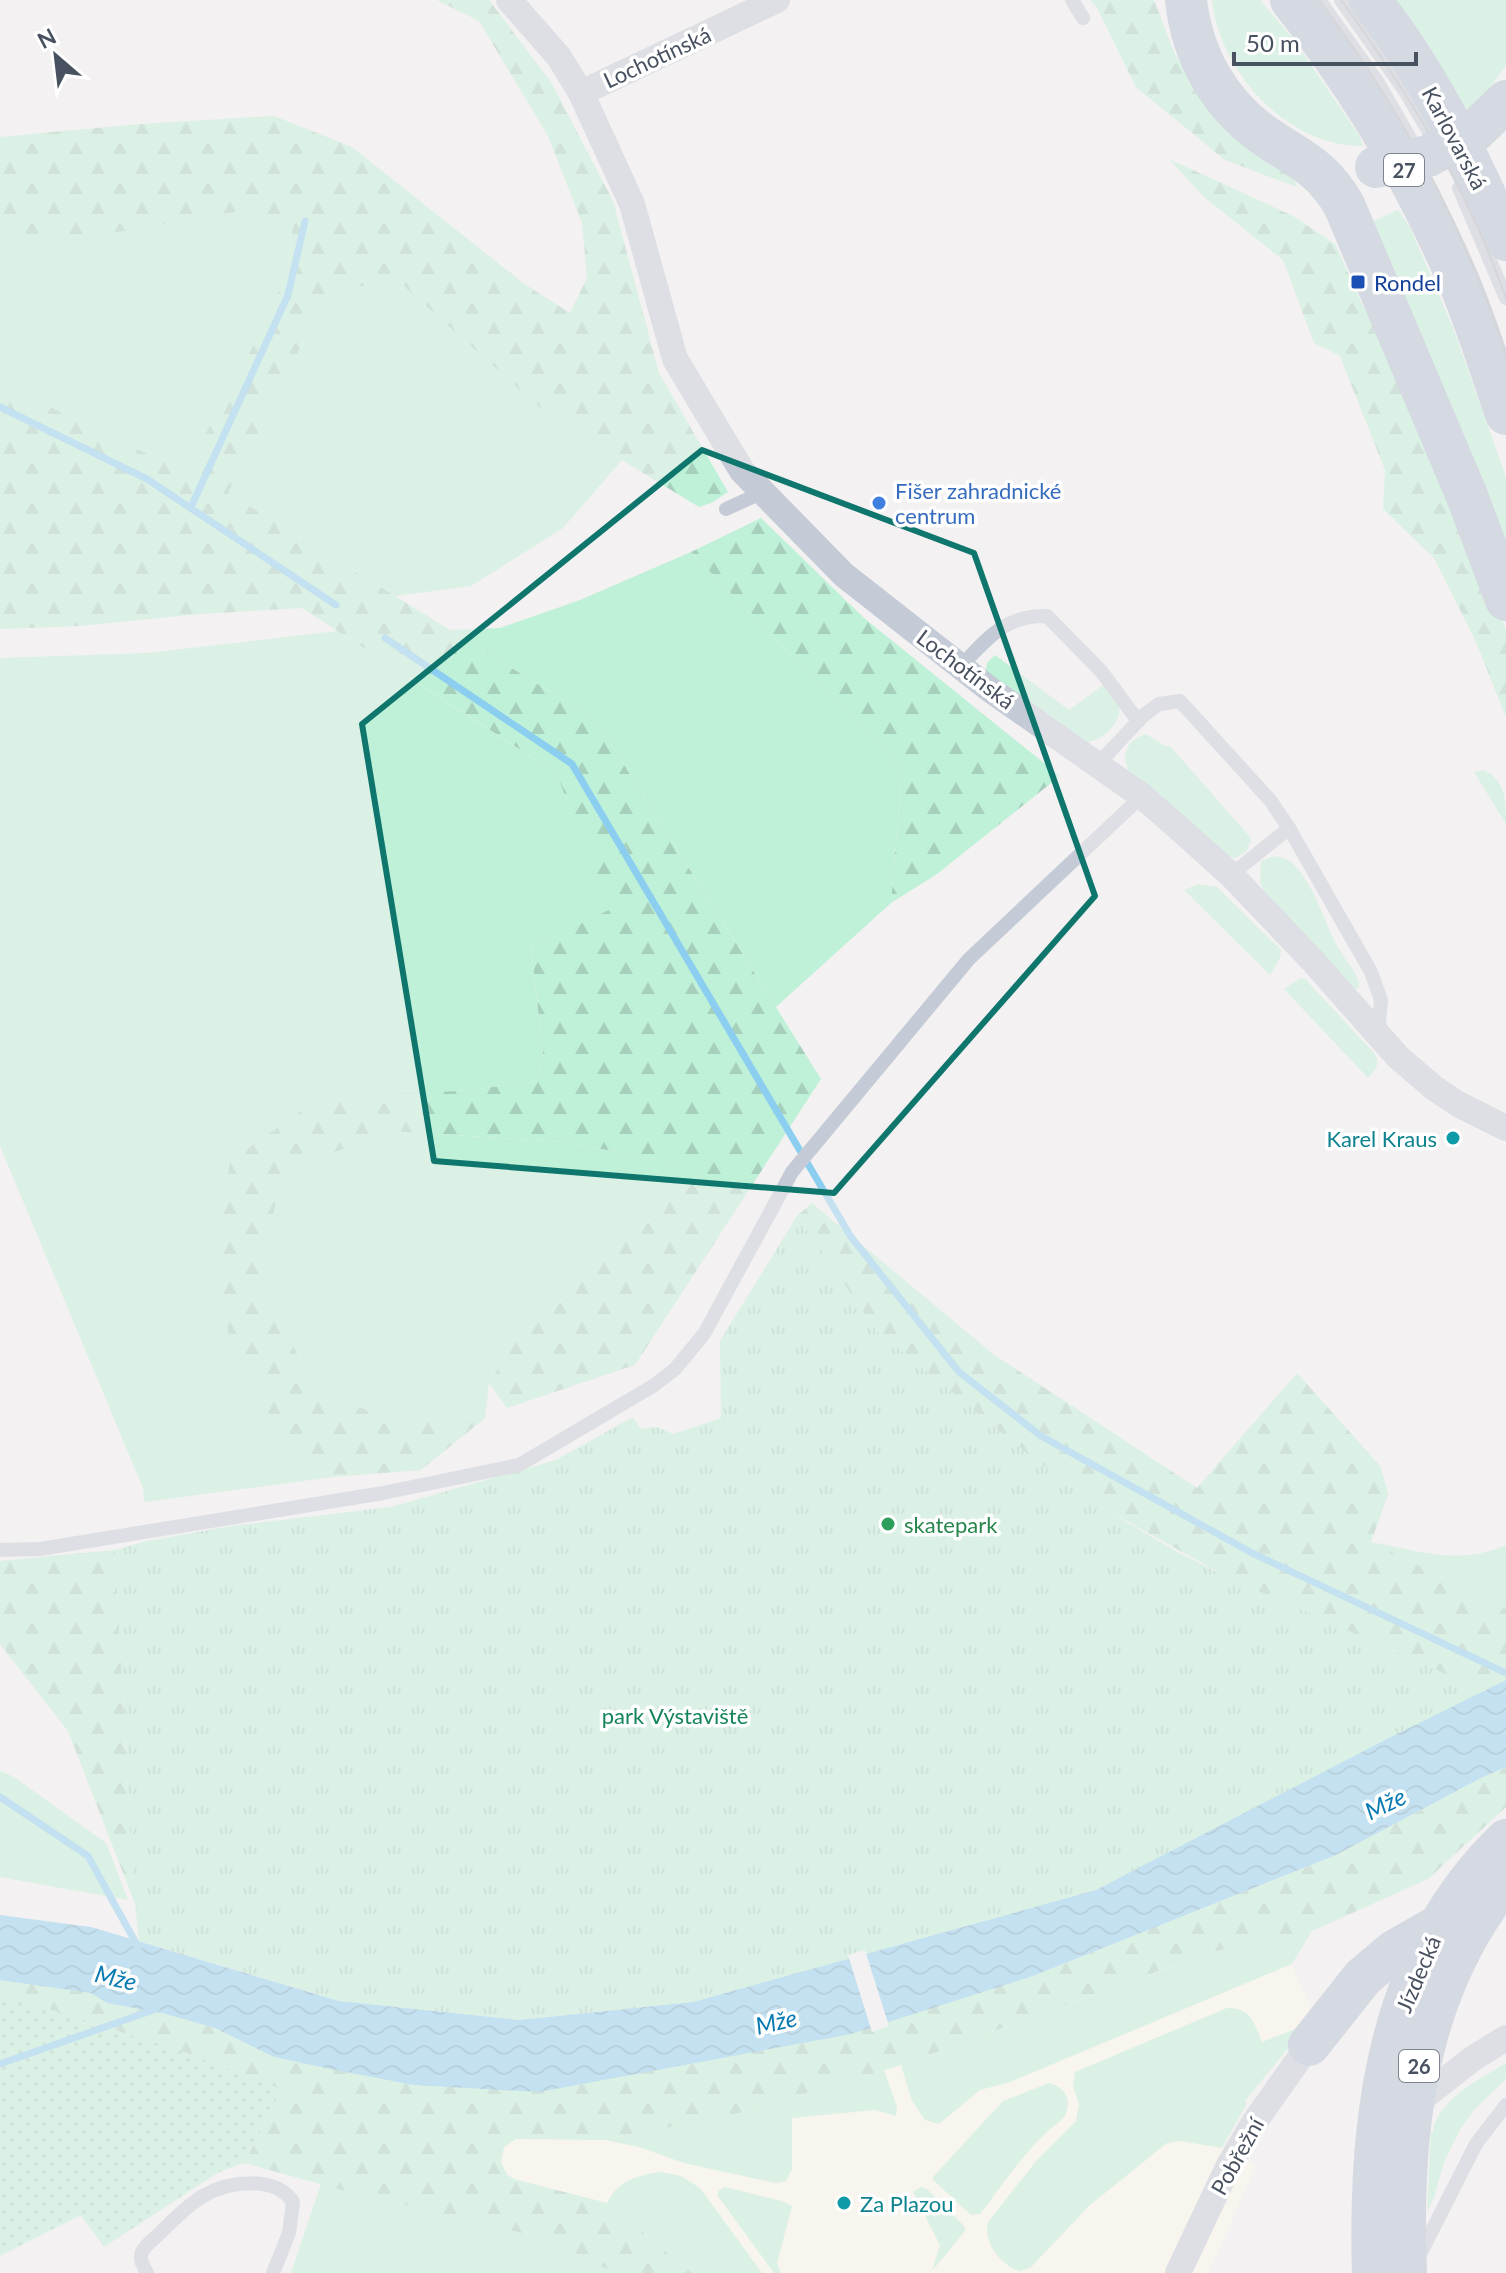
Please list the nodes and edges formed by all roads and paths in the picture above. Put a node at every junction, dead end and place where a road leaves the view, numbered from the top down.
1 (509, 0) edge
2 (777, 0) edge
3 (1072, 0) edge
4 (1291, 0) edge
5 (1319, 0) edge
6 (1341, 0) edge
7 (1370, 0) edge
8 (1185, 5) edge
9 (1083, 18) dead end
10 (581, 93) junction
11 (1506, 101) edge
12 (1278, 144) junction
13 (1428, 171) dead end
14 (1506, 240) edge
15 (1506, 298) edge
16 (1506, 414) edge
17 (763, 492) junction
18 (726, 509) dead end
19 (1506, 600) edge
20 (961, 666) junction
21 (1138, 721) junction
22 (1098, 764) junction
23 (1142, 796) junction
24 (1289, 828) junction
25 (1231, 875) junction
26 (1378, 1035) junction
27 (1506, 1128) edge
28 (0, 1550) edge
29 (1506, 1840) edge
30 (1506, 1880) edge
31 (1438, 1926) junction
32 (1420, 2003) junction
33 (1506, 2038) edge
34 (1309, 2045) junction
35 (1387, 2059) junction
36 (1506, 2105) edge
37 (1411, 2107) junction
38 (147, 2273) edge
39 (273, 2273) edge
40 (1178, 2273) edge
41 (1373, 2273) edge
42 (1409, 2273) edge

1 - 10 street, Lochotínská
2 - 10 street, Lochotínská
3 - 9 lane
4 - 16 main road, 27
5 - 13 lane, Karlovarská
6 - 15 lane, Karlovarská
7 - 14 main road, Karlovarská
8 - 12 main road
10 - 17 street, Lochotínská
11 - 12 main road, bridge
12 - 19 main road
17 - 18 lane
17 - 20 street, Lochotínská
20 - 21 lane
20 - 22 street, Lochotínská
21 - 22 lane
21 - 24 lane
22 - 23 street, Lochotínská
23 - 25 street, Lochotínská
23 - 28 lane
24 - 25 lane
24 - 26 lane
25 - 26 street, Lochotínská
26 - 27 street, Lochotínská
29 - 31 main road, Jízdecká / 26
30 - 32 main road, Jízdecká / 26
31 - 32 main road, Jízdecká / 26
31 - 34 main road
32 - 34 main road
32 - 35 main road, Jízdecká / 26
32 - 37 main road, Jízdecká / 26
33 - 37 street
34 - 35 main road
34 - 40 street, Pobřežní
35 - 41 main road, Jízdecká / 26
36 - 42 lane
37 - 42 main road, Jízdecká / 26
38 - 39 lane

